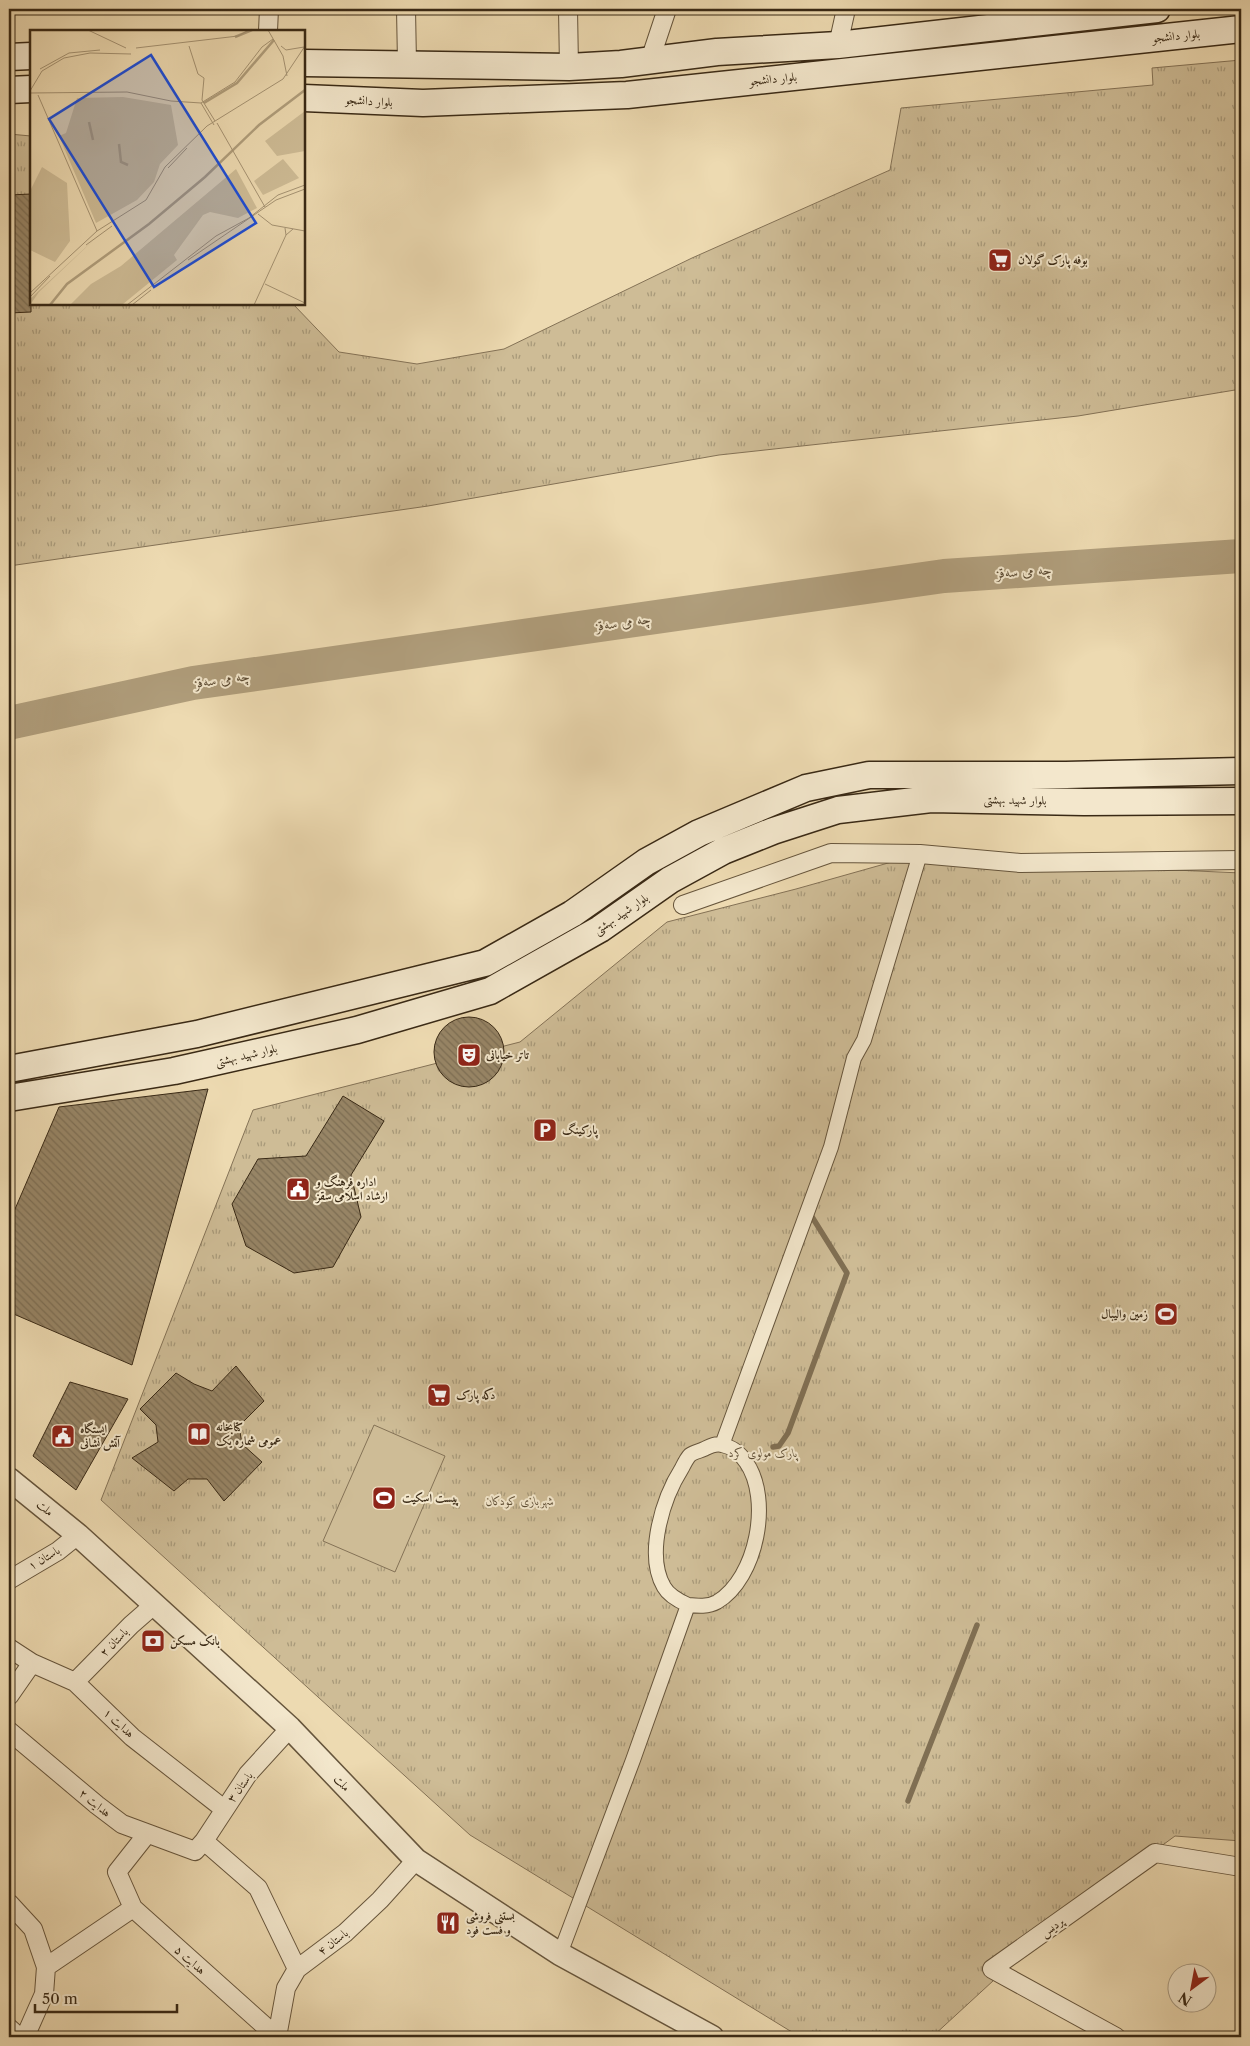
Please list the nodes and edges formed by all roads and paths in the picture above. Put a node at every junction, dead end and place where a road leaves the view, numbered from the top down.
1 (270, 9) edge
2 (406, 9) edge
3 (568, 9) edge
4 (667, 9) edge
5 (846, 9) edge
6 (1143, 10) edge
7 (1241, 29) edge
8 (268, 30) edge
9 (838, 45) junction
10 (30, 56) edge
11 (9, 57) edge
12 (650, 60) junction
13 (305, 63) edge
14 (407, 63) junction
15 (621, 64) junction
16 (569, 67) junction
17 (30, 88) edge
18 (9, 90) edge
19 (626, 95) junction
20 (305, 98) edge
21 (1241, 771) edge
22 (1241, 801) edge
23 (920, 854) junction
24 (1241, 860) edge
25 (682, 905) dead end
26 (9, 1069) edge
27 (9, 1098) edge
28 (722, 1444) junction
29 (9, 1479) edge
30 (78, 1535) junction
31 (9, 1580) edge
32 (155, 1604) junction
33 (688, 1605) junction
34 (9, 1648) edge
35 (32, 1663) junction
36 (75, 1682) junction
37 (9, 1696) edge
38 (290, 1728) junction
39 (9, 1731) edge
40 (224, 1809) junction
41 (148, 1834) junction
42 (199, 1846) junction
43 (416, 1860) junction
44 (1241, 1867) edge
45 (9, 1903) edge
46 (132, 1908) junction
47 (560, 1954) junction
48 (46, 1967) junction
49 (297, 1969) junction
50 (9, 2028) edge
51 (19, 2037) edge
52 (25, 2037) edge
53 (277, 2037) edge
54 (712, 2037) edge
55 (1116, 2037) edge

1 - 8 street
2 - 14 street
3 - 16 street
4 - 12 street
5 - 9 street
6 - 9 main road
7 - 19 main road, بلوار دانشجو
9 - 12 main road
10 - 11 main road
12 - 15 main road
13 - 14 main road
14 - 16 main road
15 - 16 main road
15 - 19 main road
17 - 18 main road
19 - 20 main road, بلوار دانشجو
21 - 26 main road, بلوار شهید بهشتی
22 - 27 main road, بلوار شهید بهشتی
23 - 24 street
23 - 25 street
23 - 28 street
28 - 33 street
28 - 33 street
29 - 30 street, ملت
30 - 31 street, باستان ۱
30 - 32 street, ملت
32 - 36 street, باستان ۲
32 - 38 street, ملت
33 - 47 street
34 - 35 street, هدایت ۱
35 - 36 street, هدایت ۱
35 - 37 street
36 - 40 street, هدایت ۱
38 - 40 street, باستان ۳
38 - 43 street, ملت
39 - 41 street, هدایت ۲
40 - 42 street, باستان ۳
41 - 42 street, هدایت ۲
41 - 46 street, هدایت ۵
42 - 49 street
43 - 47 street, ملت
43 - 49 street, باستان ۴
44 - 55 street, پردیس
45 - 48 street
46 - 48 street
46 - 53 street, هدایت ۵
47 - 54 street, ملت
48 - 52 street
49 - 53 street, باستان ۴
50 - 51 street

